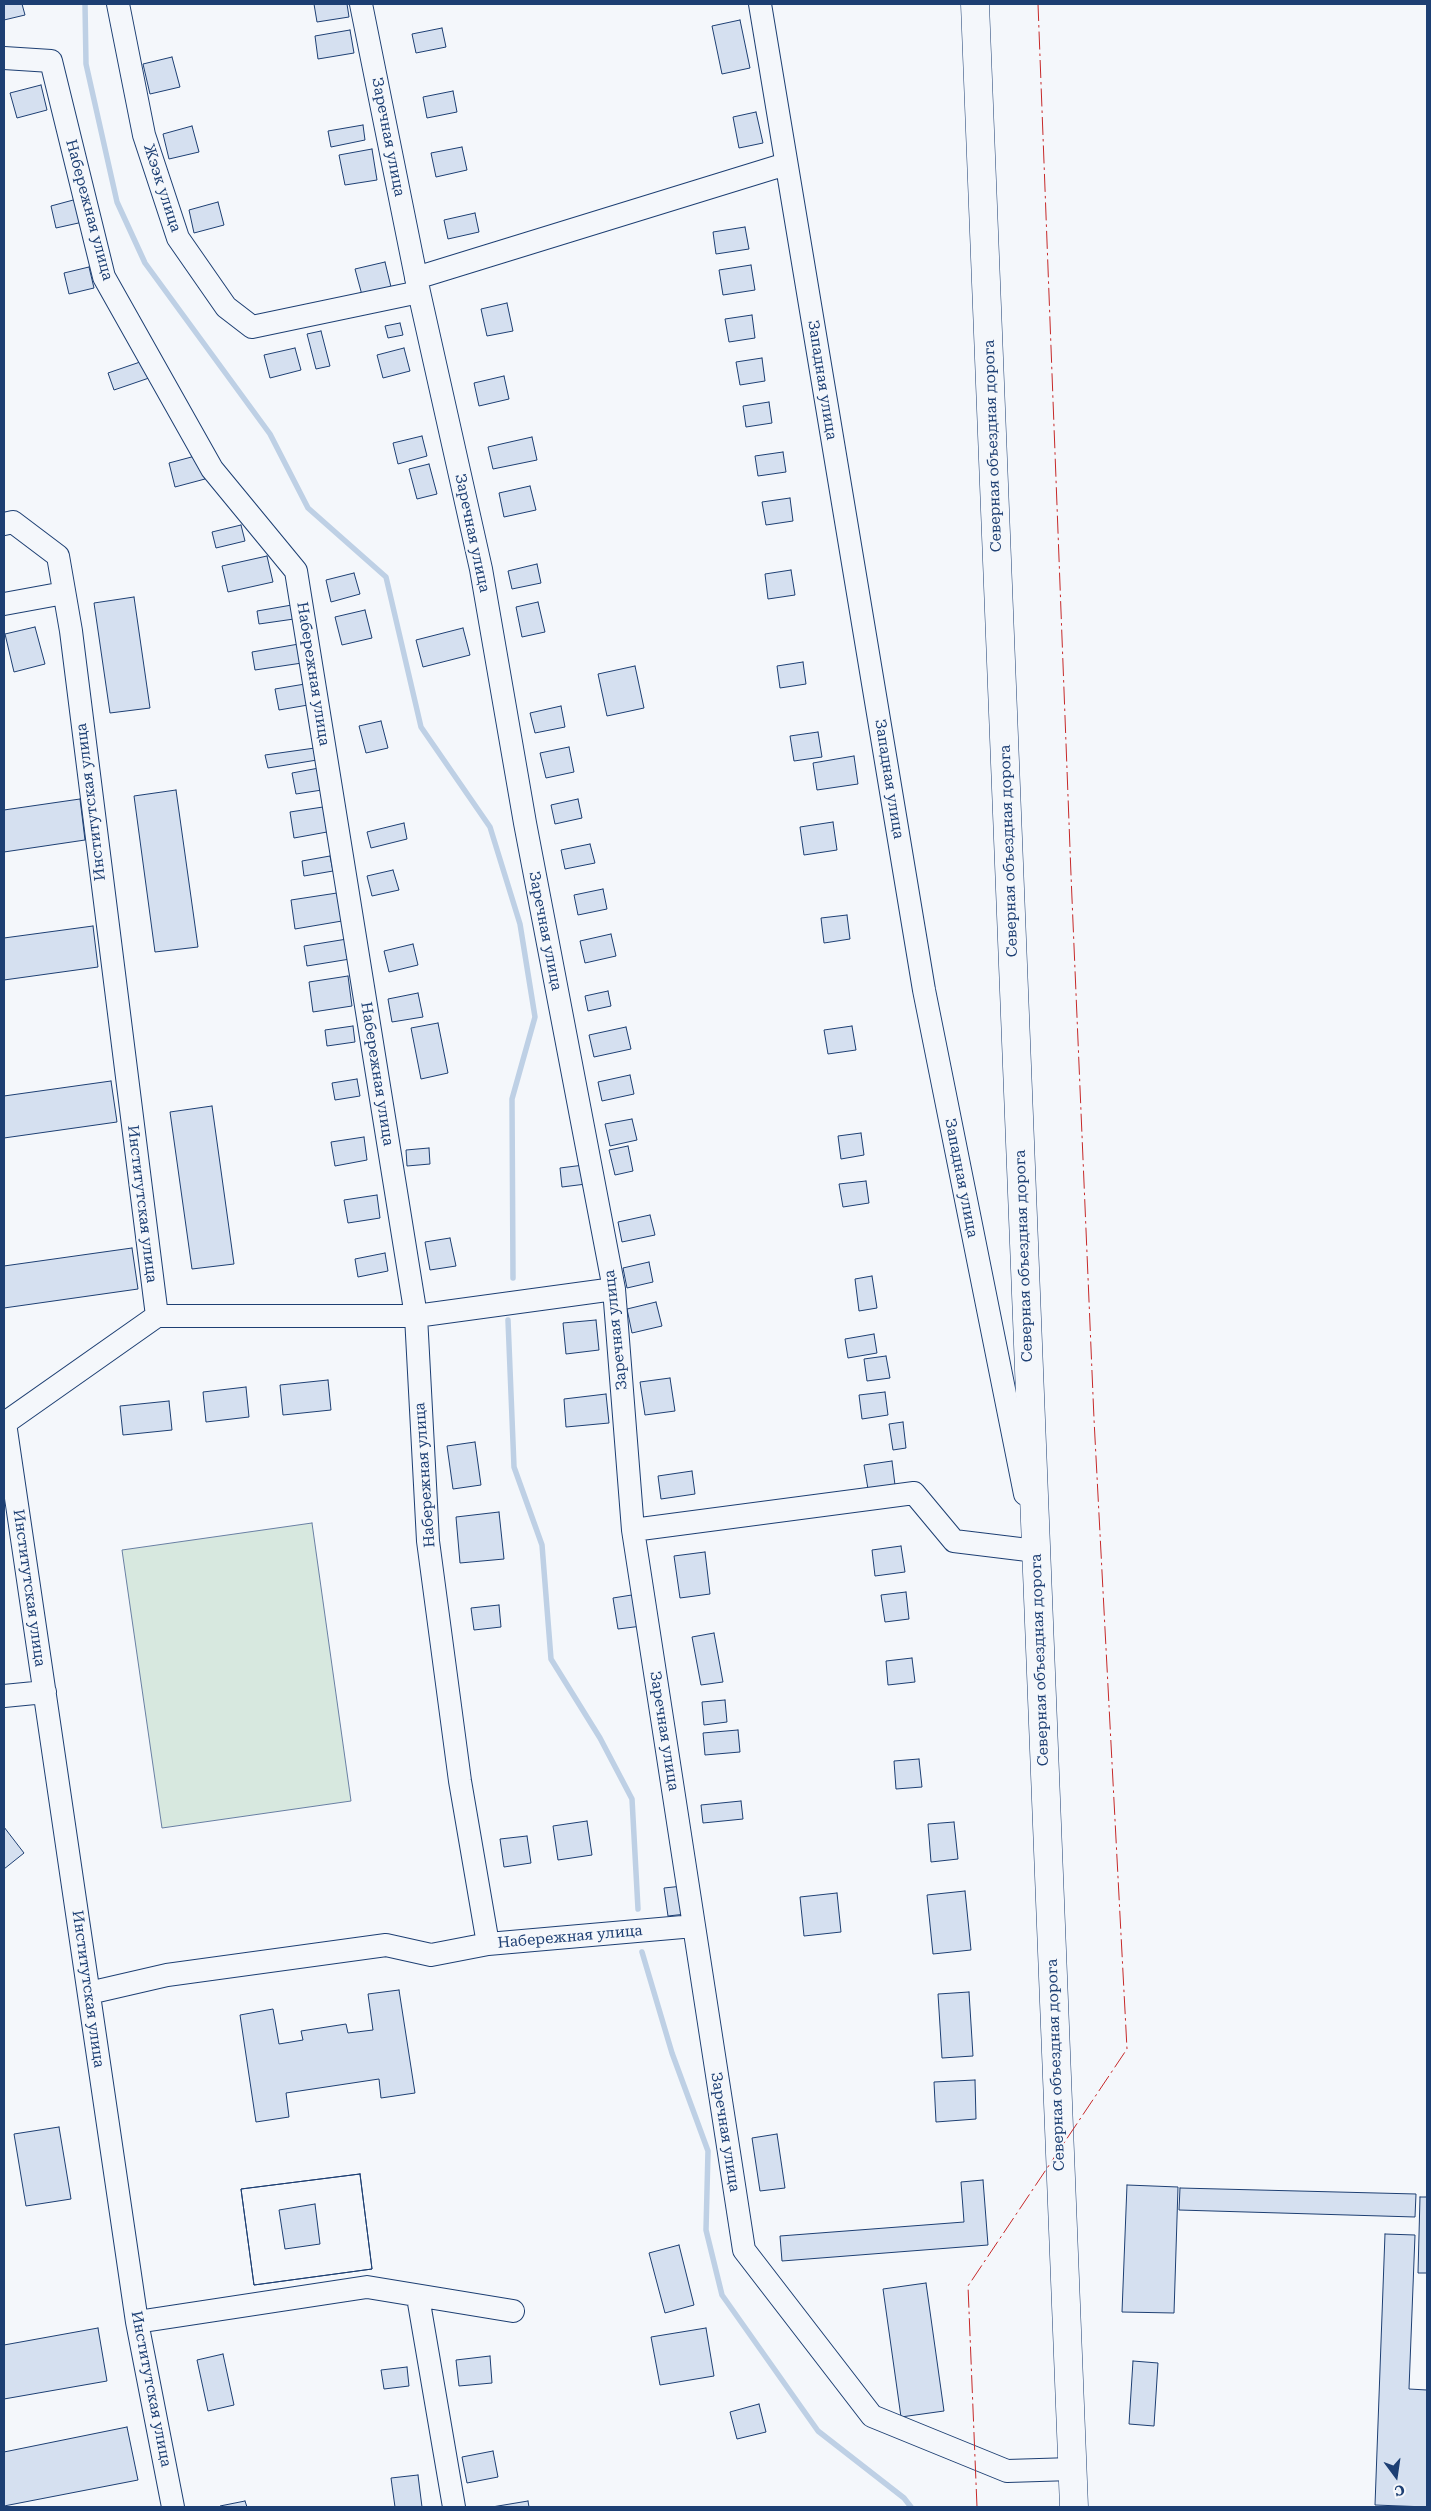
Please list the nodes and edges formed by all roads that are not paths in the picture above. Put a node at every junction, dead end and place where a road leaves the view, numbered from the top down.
1 (118, 4) edge
2 (361, 4) edge
3 (760, 4) edge
4 (975, 4) edge
5 (4, 58) edge
6 (786, 164) junction
7 (418, 285) junction
8 (4, 524) edge
9 (64, 593) junction
10 (4, 604) edge
11 (614, 1289) junction
12 (157, 1316) junction
13 (416, 1316) junction
14 (633, 1530) junction
15 (1036, 1551) junction
16 (45, 1692) junction
17 (4, 1696) edge
18 (694, 1926) junction
19 (488, 1944) junction
20 (89, 1993) junction
21 (418, 2297) junction
22 (513, 2311) dead end
23 (137, 2322) junction
24 (1072, 2469) junction
25 (173, 2507) edge
26 (454, 2507) edge
27 (1074, 2507) edge

1 - 7 street, Жээк улица
2 - 7 street, Заречная улица
3 - 6 street, Западная улица
4 - 15 highway, Северная объездная дорога
5 - 13 street, Набережная улица
6 - 7 street, Жээк улица
6 - 15 street, Западная улица
7 - 11 street, Заречная улица
8 - 9 street, Институтская улица
9 - 10 street
9 - 12 street, Институтская улица
11 - 13 street
11 - 14 street, Заречная улица
12 - 13 street
12 - 16 street, Институтская улица
13 - 19 street, Набережная улица
14 - 15 street
14 - 18 street, Заречная улица
15 - 24 highway, Северная объездная дорога
16 - 17 street
16 - 20 street, Институтская улица
18 - 19 street, Набережная улица
18 - 24 street, Заречная улица
19 - 20 street
20 - 23 street, Институтская улица
21 - 22 street
21 - 23 street
21 - 26 street
23 - 25 street, Институтская улица
24 - 27 highway, Северная объездная дорога

